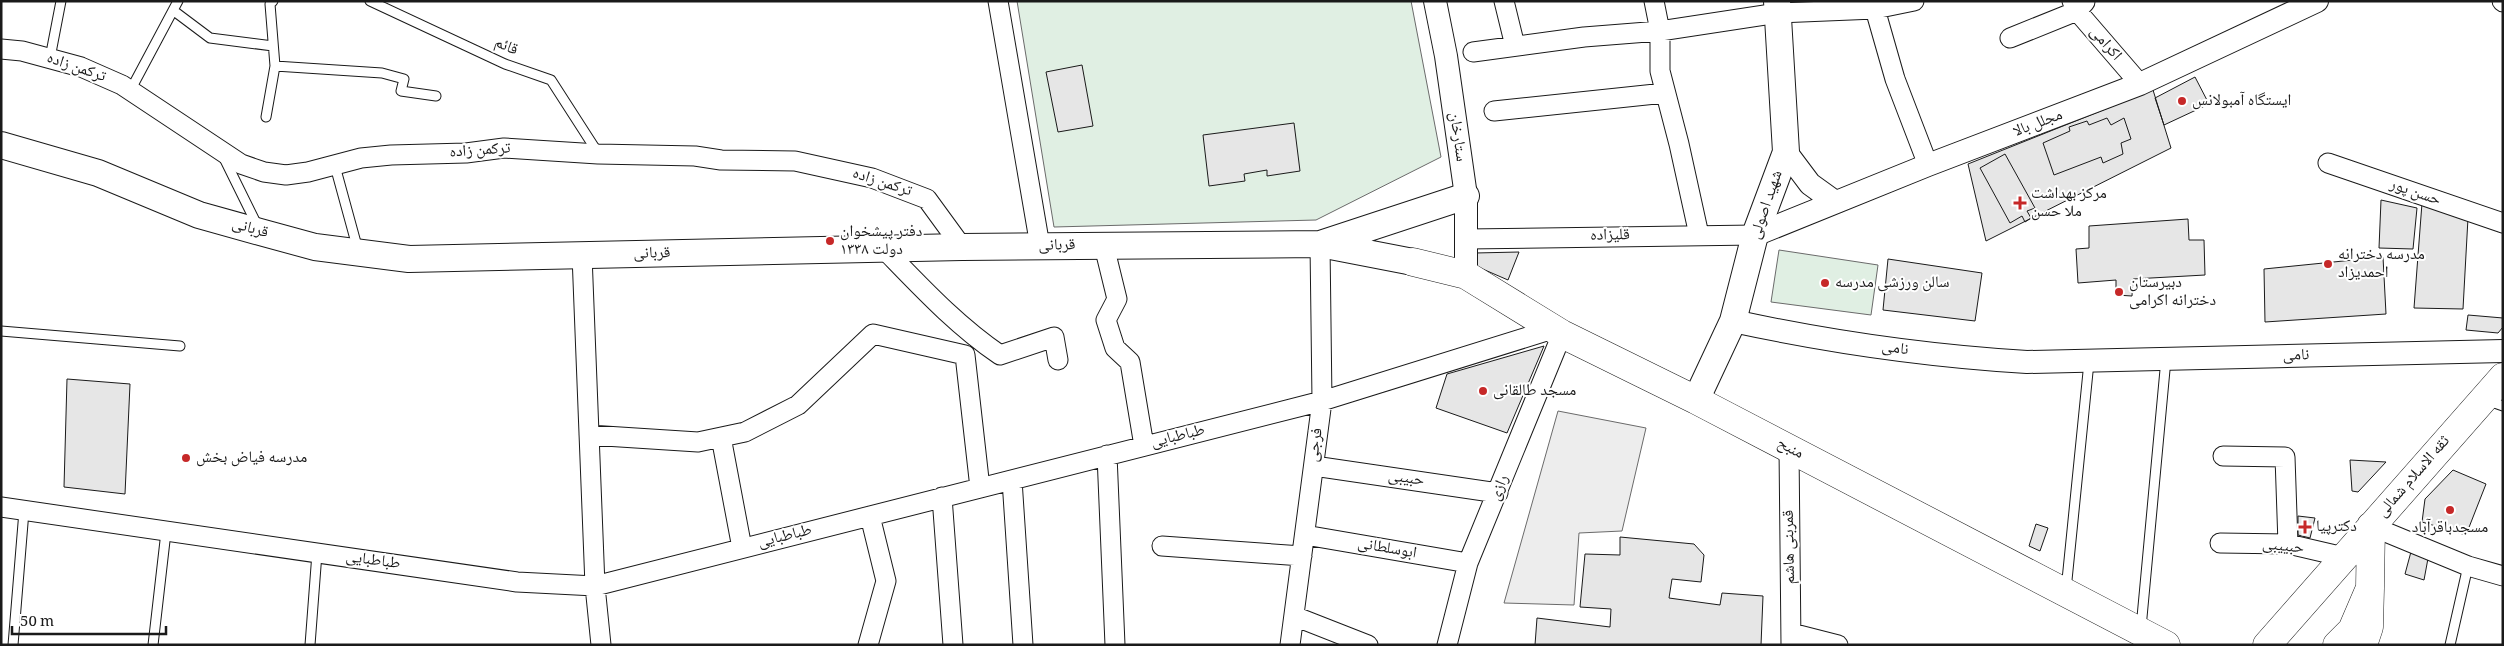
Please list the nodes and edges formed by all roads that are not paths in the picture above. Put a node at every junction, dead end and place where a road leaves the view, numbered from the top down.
1 (61, 1) edge
2 (178, 1) edge
3 (273, 1) edge
4 (370, 1) edge
5 (998, 1) edge
6 (1435, 1) edge
7 (1504, 1) edge
8 (1654, 1) edge
9 (1914, 1) edge
10 (2310, 3) edge
11 (2078, 5) edge
12 (1777, 7) edge
13 (1875, 9) junction
14 (174, 11) junction
15 (1660, 32) junction
16 (2010, 38) dead end
17 (273, 46) junction
18 (1515, 46) junction
19 (1, 49) edge
20 (1473, 52) dead end
21 (50, 58) junction
22 (275, 66) junction
23 (2140, 84) junction
24 (130, 91) junction
25 (1665, 92) junction
26 (436, 96) dead end
27 (1494, 111) dead end
28 (266, 117) dead end
29 (1, 145) edge
30 (219, 148) junction
31 (1786, 152) junction
32 (598, 154) junction
33 (2328, 162) dead end
34 (1928, 165) junction
35 (335, 166) junction
36 (1466, 196) junction
37 (1835, 202) junction
38 (2503, 223) edge
39 (260, 232) junction
40 (1699, 235) junction
41 (1755, 235) junction
42 (1466, 239) junction
43 (1320, 244) junction
44 (1040, 246) junction
45 (1104, 246) junction
46 (962, 247) junction
47 (884, 249) junction
48 (358, 253) junction
49 (582, 255) junction
50 (1413, 262) joint
51 (1466, 275) junction
52 (1733, 321) junction
53 (1, 331) edge
54 (1557, 332) junction
55 (180, 346) dead end
56 (969, 346) junction
57 (2503, 350) edge
58 (2166, 359) junction
59 (1058, 360) dead end
60 (2089, 361) junction
61 (2503, 377) edge
62 (1322, 400) junction
63 (1696, 400) junction
64 (2493, 402) edge
65 (589, 435) junction
66 (721, 437) junction
67 (1144, 446) junction
68 (1789, 448) junction
69 (1106, 456) junction
70 (2223, 456) dead end
71 (1314, 466) junction
72 (1012, 480) junction
73 (980, 488) junction
74 (1498, 493) junction
75 (942, 497) junction
76 (1, 507) edge
77 (24, 511) junction
78 (870, 516) junction
79 (2371, 526) junction
80 (166, 532) junction
81 (1305, 535) junction
82 (2220, 543) dead end
83 (2288, 544) junction
84 (1162, 546) dead end
85 (742, 548) junction
86 (317, 553) junction
87 (1302, 556) junction
88 (2344, 557) junction
89 (1468, 563) junction
90 (2468, 566) junction
91 (2503, 576) edge
92 (595, 586) junction
93 (2370, 588) junction
94 (2066, 593) junction
95 (1294, 616) junction
96 (2141, 632) junction
97 (1791, 639) edge
98 (13, 645) edge
99 (153, 645) edge
100 (310, 645) edge
101 (601, 645) edge
102 (868, 645) edge
103 (953, 645) edge
104 (1024, 645) edge
105 (1115, 645) edge
106 (1290, 645) edge
107 (1368, 645) edge
108 (1447, 645) edge
109 (1838, 645) edge
110 (2166, 645) edge
111 (2267, 645) edge
112 (2337, 645) edge
113 (2363, 645) edge
114 (2450, 645) edge

1 - 21 lane
2 - 14 lane
3 - 17 lane
4 - 32 lane, قائم
5 - 44 street
6 - 36 street, ستارخان
7 - 18 street
8 - 15 street
9 - 13 street
10 - 23 street, مجلل بالا
11 - 16 street
11 - 23 street, اکرامی
12 - 13 street
12 - 15 street
12 - 31 main road, شهید اصولی
13 - 34 street
14 - 17 lane
14 - 24 lane
15 - 18 street
15 - 25 street
17 - 22 lane
18 - 20 street
19 - 21 street, ترکمن زاده
21 - 24 street, ترکمن زاده
22 - 26 lane
22 - 28 lane
23 - 34 street, مجلل بالا
24 - 30 street, ترکمن زاده
25 - 27 street
25 - 40 street
29 - 39 main road, قربانی
30 - 35 street, ترکمن زاده
30 - 39 lane
31 - 37 street
31 - 41 main road, شهید اصولی
32 - 35 street, ترکمن زاده
32 - 46 street, ترکمن زاده
33 - 38 street, حسن پور
34 - 37 street, مجلل بالا
35 - 48 lane
36 - 42 street, ستارخان
36 - 43 main road
37 - 41 street, مجلل بالا
39 - 48 main road, قربانی
40 - 41 street, قلیزاده
40 - 42 street, قلیزاده
41 - 52 main road, شهید اصولی
42 - 51 street, ستارخان
43 - 45 main road, قربانی
43 - 50 main road
43 - 62 street, فرجی
44 - 45 main road, قربانی
44 - 46 main road, قربانی
45 - 67 street
46 - 47 main road, قربانی
47 - 49 main road, قربانی
47 - 56 street
48 - 49 main road, قربانی
49 - 65 street
50 - 51 main road, منبح
51 - 54 main road, منبح
52 - 60 street, نامی
52 - 63 main road, شهید اصولی
53 - 55 lane
54 - 62 street, طباطبایی
54 - 63 main road, منبح
54 - 74 street, رازی
56 - 59 street
56 - 66 street
56 - 73 street
57 - 58 street, نامی
58 - 60 street, نامی
58 - 96 lane
60 - 94 lane
61 - 64 main road, ثقه الاسلام شمالی
62 - 67 street, طباطبایی
62 - 71 street, فرجی
63 - 68 main road, منبح
64 - 79 main road, ثقه الاسلام شمالی
65 - 66 street
65 - 92 street
66 - 85 street
67 - 69 street, طباطبایی
68 - 94 main road, منبح
68 - 97 street, قمربنی هاشم
69 - 72 street, طباطبایی
69 - 105 street
70 - 83 street
71 - 74 street, حبیبی
71 - 81 street, فرجی
72 - 73 street, طباطبایی
72 - 104 street
73 - 75 street, طباطبایی
74 - 89 street, رازی
75 - 78 street, طباطبایی
75 - 103 street
76 - 77 street, طباطبایی
77 - 80 street, طباطبایی
77 - 98 lane
78 - 85 street, طباطبایی
78 - 102 street
79 - 88 main road, ثقه الاسلام شمالی
79 - 90 street
79 - 93 main road
80 - 86 street, طباطبایی
80 - 99 lane
81 - 87 street, فرجی
81 - 89 street, ابوسلطانی
82 - 83 street, حبییبی
83 - 88 street, حبییبی
84 - 87 street
85 - 92 street, طباطبایی
86 - 92 street, طباطبایی
86 - 100 lane
87 - 95 street, فرجی
88 - 111 main road, ثقه الاسلام شمالی
89 - 108 street, رازی
90 - 91 street
90 - 114 lane
92 - 101 street
93 - 112 main road
93 - 113 main road
94 - 96 main road, منبح
95 - 106 street, فرجی
95 - 107 street
96 - 110 main road, منبح
97 - 109 street

